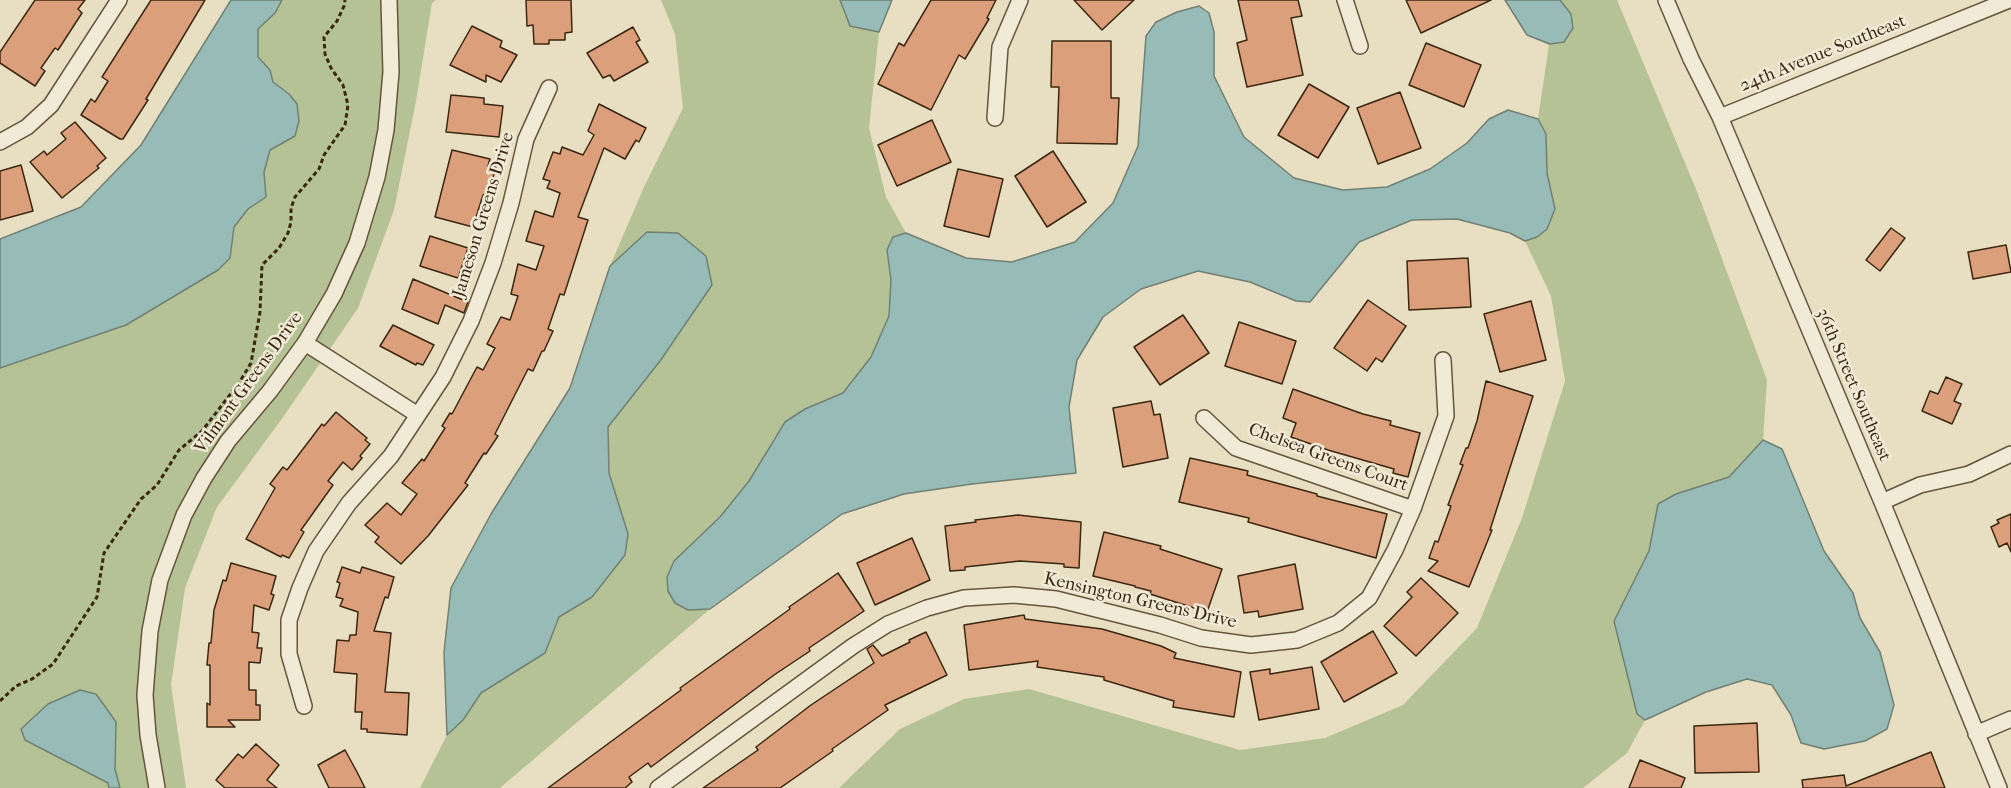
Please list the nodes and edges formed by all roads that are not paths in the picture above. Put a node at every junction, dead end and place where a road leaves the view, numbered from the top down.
1 (118, 0) edge
2 (389, 0) edge
3 (1020, 0) edge
4 (1345, 0) edge
5 (1666, 0) edge
6 (2008, 0) edge
7 (1360, 46) dead end
8 (549, 88) dead end
9 (1720, 117) junction
10 (995, 118) dead end
11 (0, 142) edge
12 (305, 343) junction
13 (1443, 360) dead end
14 (418, 415) junction
15 (1204, 418) dead end
16 (2011, 454) edge
17 (1882, 502) junction
18 (1413, 509) junction
19 (304, 706) dead end
20 (2011, 719) edge
21 (1976, 734) junction
22 (157, 788) edge
23 (658, 788) edge
24 (1999, 788) edge

1 - 11 street
2 - 12 street, Vilmont Greens Drive
3 - 10 street
4 - 7 street
5 - 9 street, 36th Street Southeast
6 - 9 street, 24th Avenue Southeast
8 - 14 street, Jameson Greens Drive
9 - 17 street, 36th Street Southeast
12 - 14 street
12 - 22 street, Vilmont Greens Drive
13 - 18 street, Kensington Greens Drive
14 - 19 street, Jameson Greens Drive
15 - 18 street, Chelsea Greens Court
16 - 17 street
17 - 21 street, 36th Street Southeast
18 - 23 street, Kensington Greens Drive
20 - 21 street
21 - 24 street, 36th Street Southeast

